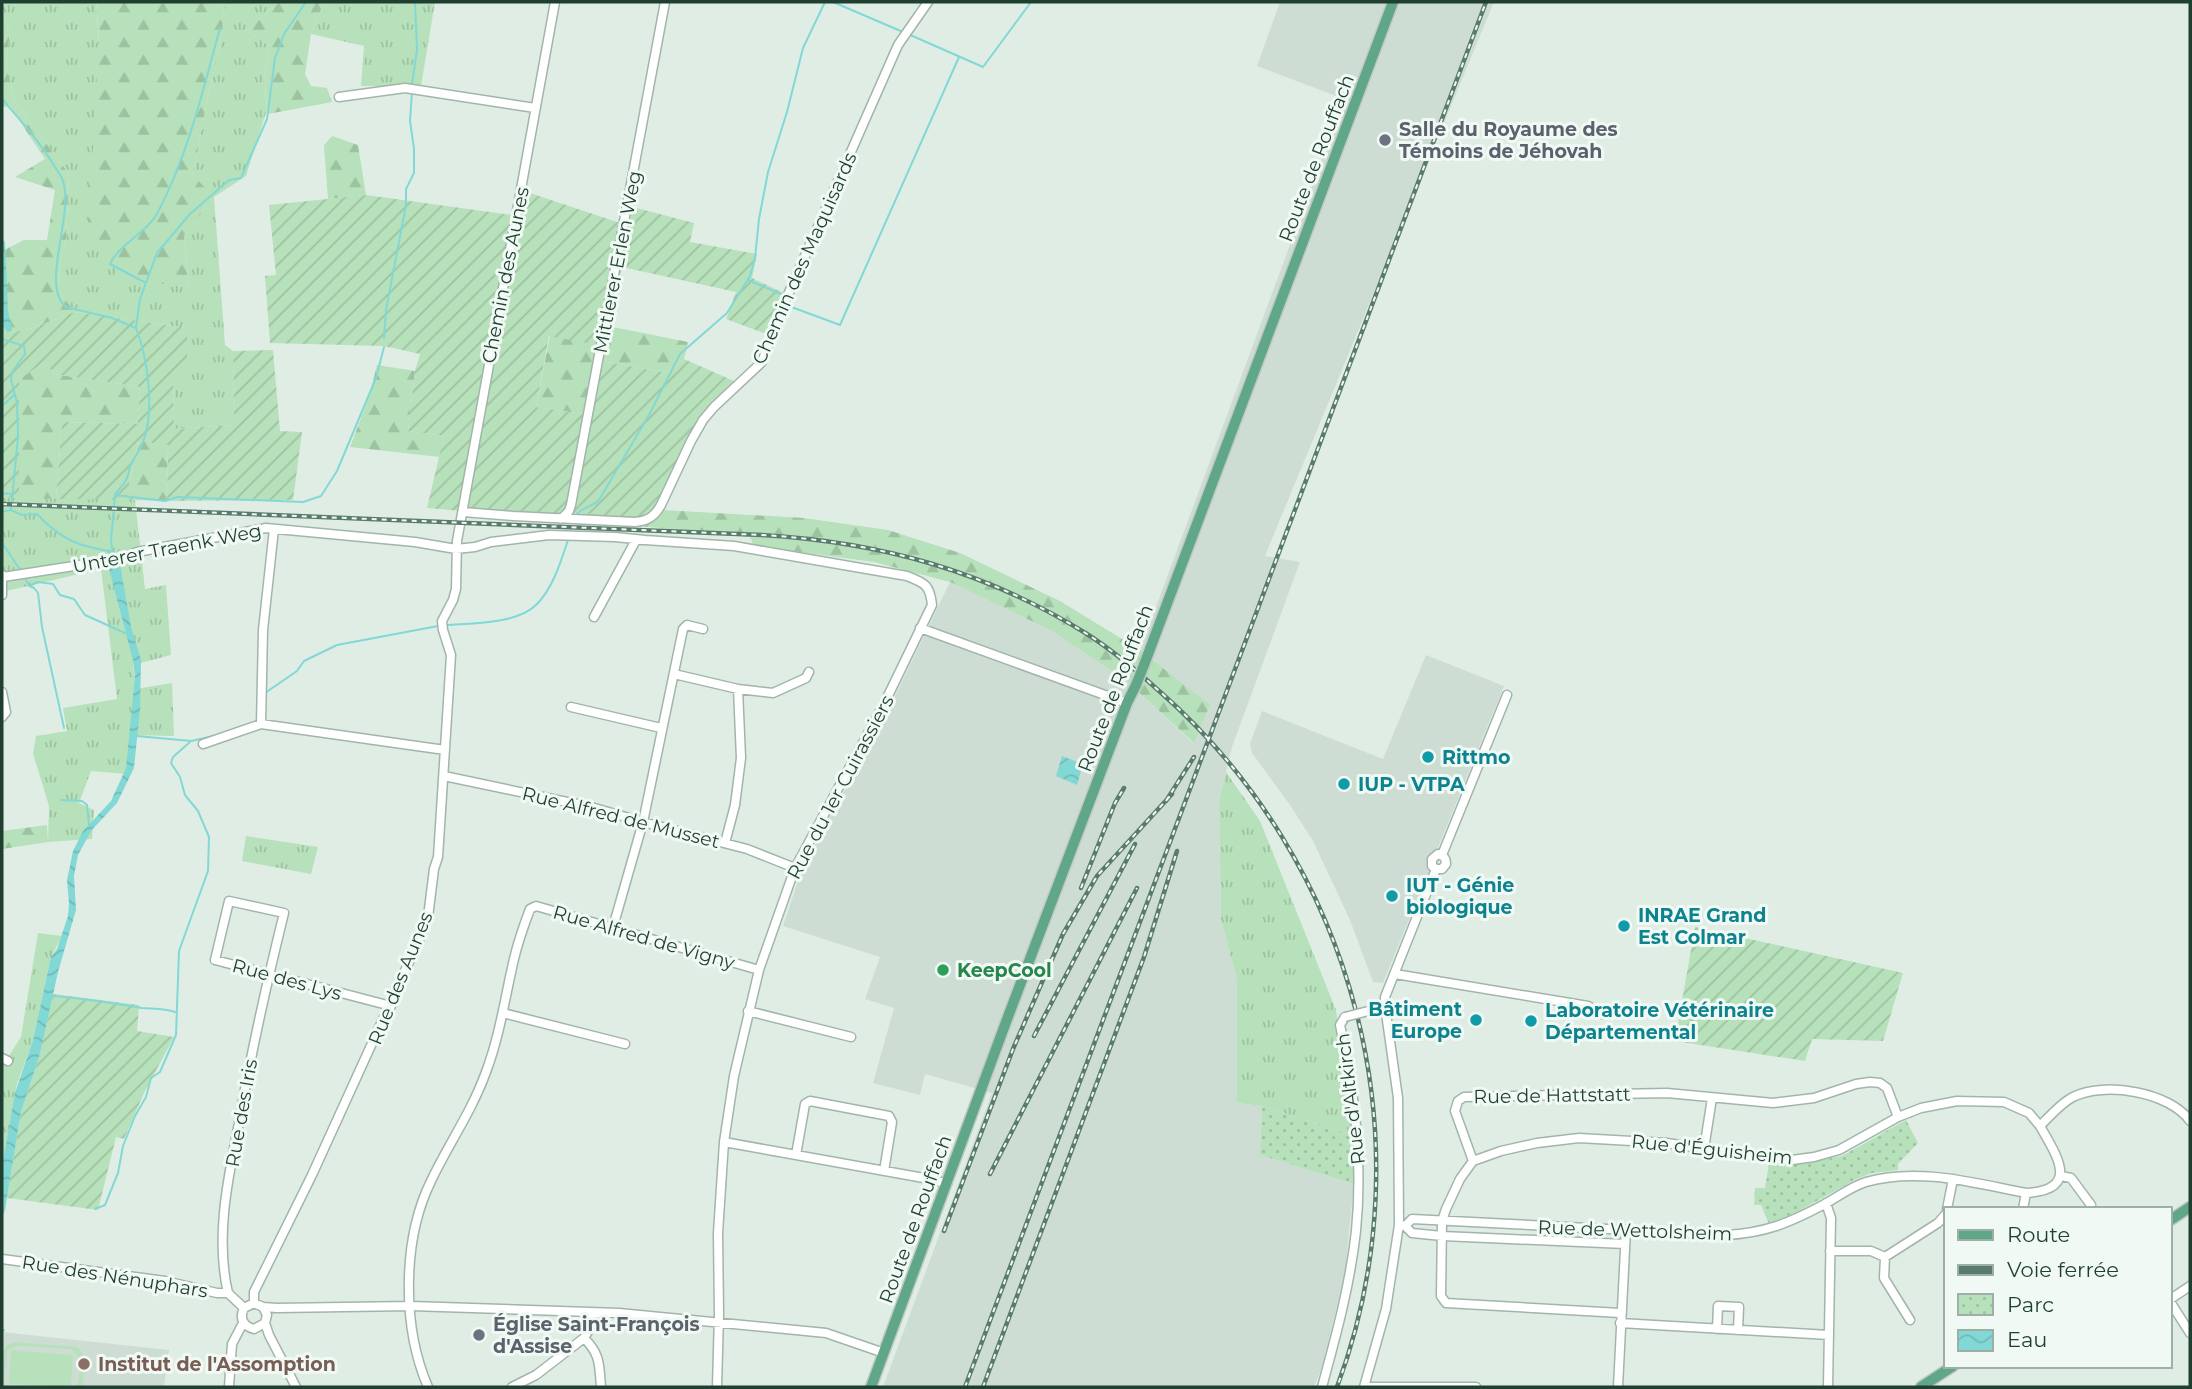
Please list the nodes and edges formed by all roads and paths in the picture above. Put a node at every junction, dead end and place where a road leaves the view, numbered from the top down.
1 (555, 2) edge
2 (665, 2) edge
3 (929, 2) edge
4 (1392, 2) edge
5 (339, 97) dead end
6 (535, 108) junction
7 (463, 512) junction
8 (561, 519) junction
9 (274, 528) junction
10 (636, 540) junction
11 (456, 549) junction
12 (2, 576) edge
13 (2, 595) edge
14 (594, 617) dead end
15 (920, 628) junction
16 (703, 629) dead end
17 (809, 672) dead end
18 (674, 674) junction
19 (737, 689) junction
20 (2, 692) edge
21 (1507, 695) dead end
22 (1127, 703) junction
23 (571, 707) dead end
24 (4, 715) edge
25 (261, 724) junction
26 (661, 728) junction
27 (203, 744) dead end
28 (445, 750) junction
29 (444, 776) junction
30 (643, 822) junction
31 (725, 843) junction
32 (795, 868) junction
33 (284, 913) joint
34 (613, 927) junction
35 (759, 970) junction
36 (269, 974) junction
37 (1395, 974) junction
38 (391, 1006) junction
39 (1385, 1006) junction
40 (748, 1011) junction
41 (503, 1013) junction
42 (1602, 1014) dead end
43 (851, 1037) dead end
44 (625, 1044) dead end
45 (1712, 1098) junction
46 (1898, 1117) junction
47 (2190, 1121) edge
48 (2040, 1126) junction
49 (724, 1142) junction
50 (1703, 1149) junction
51 (796, 1155) junction
52 (1473, 1161) junction
53 (884, 1171) junction
54 (2060, 1176) junction
55 (1953, 1179) junction
56 (947, 1184) junction
57 (2026, 1193) junction
58 (1826, 1203) junction
59 (2091, 1205) dead end
60 (1947, 1207) edge
61 (2023, 1207) edge
62 (2190, 1207) edge
63 (1944, 1216) edge
64 (2171, 1220) edge
65 (1442, 1221) junction
66 (1402, 1225) junction
67 (1626, 1230) junction
68 (1442, 1236) junction
69 (1625, 1244) junction
70 (1830, 1251) junction
71 (1885, 1257) junction
72 (2, 1259) edge
73 (2190, 1286) edge
74 (228, 1293) junction
75 (2171, 1299) edge
76 (254, 1303) junction
77 (2171, 1303) edge
78 (411, 1306) junction
79 (244, 1308) junction
80 (589, 1311) junction
81 (1620, 1313) junction
82 (1910, 1320) dead end
83 (258, 1321) junction
84 (719, 1322) junction
85 (1620, 1323) junction
86 (1717, 1329) junction
87 (1738, 1330) junction
88 (2190, 1333) edge
89 (1829, 1335) junction
90 (584, 1338) junction
91 (884, 1353) junction
92 (1950, 1368) edge
93 (229, 1387) edge
94 (296, 1387) edge
95 (429, 1387) edge
96 (512, 1387) edge
97 (601, 1387) edge
98 (717, 1387) edge
99 (871, 1387) edge
100 (1322, 1387) edge
101 (1364, 1387) edge
102 (1476, 1387) edge
103 (1618, 1387) edge
104 (1828, 1387) edge
105 (1921, 1387) edge

1 - 6 street, Chemin des Aunes
2 - 8 street, Mittlerer Erlen Weg
3 - 8 street, Chemin des Maquisards
4 - 22 main road, Route de Rouffach, bridge
5 - 6 street
6 - 7 street, Chemin des Aunes
7 - 8 street, Chemin des Maquisards
7 - 11 street, Chemin des Aunes
9 - 11 street, Unterer Traenk Weg
9 - 12 street, Unterer Traenk Weg
9 - 25 street
10 - 11 street, Rue du 1er Cuirassiers
10 - 14 street
10 - 15 street, Rue du 1er Cuirassiers
11 - 28 street, Rue des Aunes
12 - 13 street
15 - 22 street
15 - 32 street, Rue du 1er Cuirassiers
16 - 18 street
17 - 19 street
18 - 19 street
18 - 26 street
19 - 31 street
20 - 24 street
21 - 37 street
22 - 56 main road, Route de Rouffach
23 - 26 street
25 - 27 street
25 - 28 street
26 - 30 street
28 - 29 street, Rue des Aunes
29 - 30 street, Rue Alfred de Musset
29 - 38 street, Rue des Aunes
30 - 31 street, Rue Alfred de Musset
30 - 34 street
31 - 32 street, Rue Alfred de Musset
32 - 35 street, Rue du 1er Cuirassiers
33 - 36 street, Rue des Iris
33 - 36 street, Rue des Lys
34 - 35 street, Rue Alfred de Vigny
34 - 41 street, Rue Alfred de Vigny
35 - 40 street, Rue du 1er Cuirassiers
36 - 38 street, Rue des Lys
36 - 74 street, Rue des Iris
37 - 39 street
37 - 42 street
38 - 76 street, Rue des Aunes
39 - 66 street
39 - 100 street, Rue d'Altkirch, bridge
40 - 43 street
40 - 49 street, Rue du 1er Cuirassiers
41 - 44 street
41 - 78 street
45 - 46 street, Rue de Hattstatt
45 - 50 street
45 - 52 street, Rue de Hattstatt
46 - 48 street, Rue d'Éguisheim
46 - 50 street, Rue d'Éguisheim
47 - 48 street
48 - 54 street
49 - 51 street
49 - 84 street, Rue du 1er Cuirassiers
50 - 52 street, Rue d'Éguisheim
51 - 53 street
51 - 53 street
52 - 65 street
53 - 56 street
54 - 57 street
54 - 59 street
55 - 57 street, Rue de Wettolsheim
55 - 58 street, Rue de Wettolsheim
55 - 60 street
56 - 91 main road, Route de Rouffach
57 - 61 street
58 - 67 street, Rue de Wettolsheim
58 - 70 street
62 - 64 main road
63 - 71 street
65 - 66 street, Rue de Wettolsheim
65 - 67 street, Rue de Wettolsheim
65 - 68 street
66 - 68 street, Rue de Wettolsheim
66 - 101 street
67 - 69 street
68 - 69 street, Rue de Wettolsheim
68 - 81 street
69 - 81 street
70 - 71 street
70 - 89 street
71 - 82 street
72 - 74 street, Rue des Nénuphars
73 - 75 street
74 - 79 street
76 - 79 street
76 - 83 street
77 - 88 street
78 - 80 street
78 - 83 street
78 - 95 street
79 - 83 street
80 - 84 street
80 - 90 street
81 - 85 street
83 - 93 street
83 - 94 street
84 - 91 street
84 - 98 street, Rue du 1er Cuirassiers
85 - 86 street
85 - 103 street
86 - 87 street
86 - 87 street
87 - 89 street
89 - 104 street
90 - 96 street
90 - 97 street
91 - 99 main road, Route de Rouffach
92 - 105 main road
101 - 102 street

